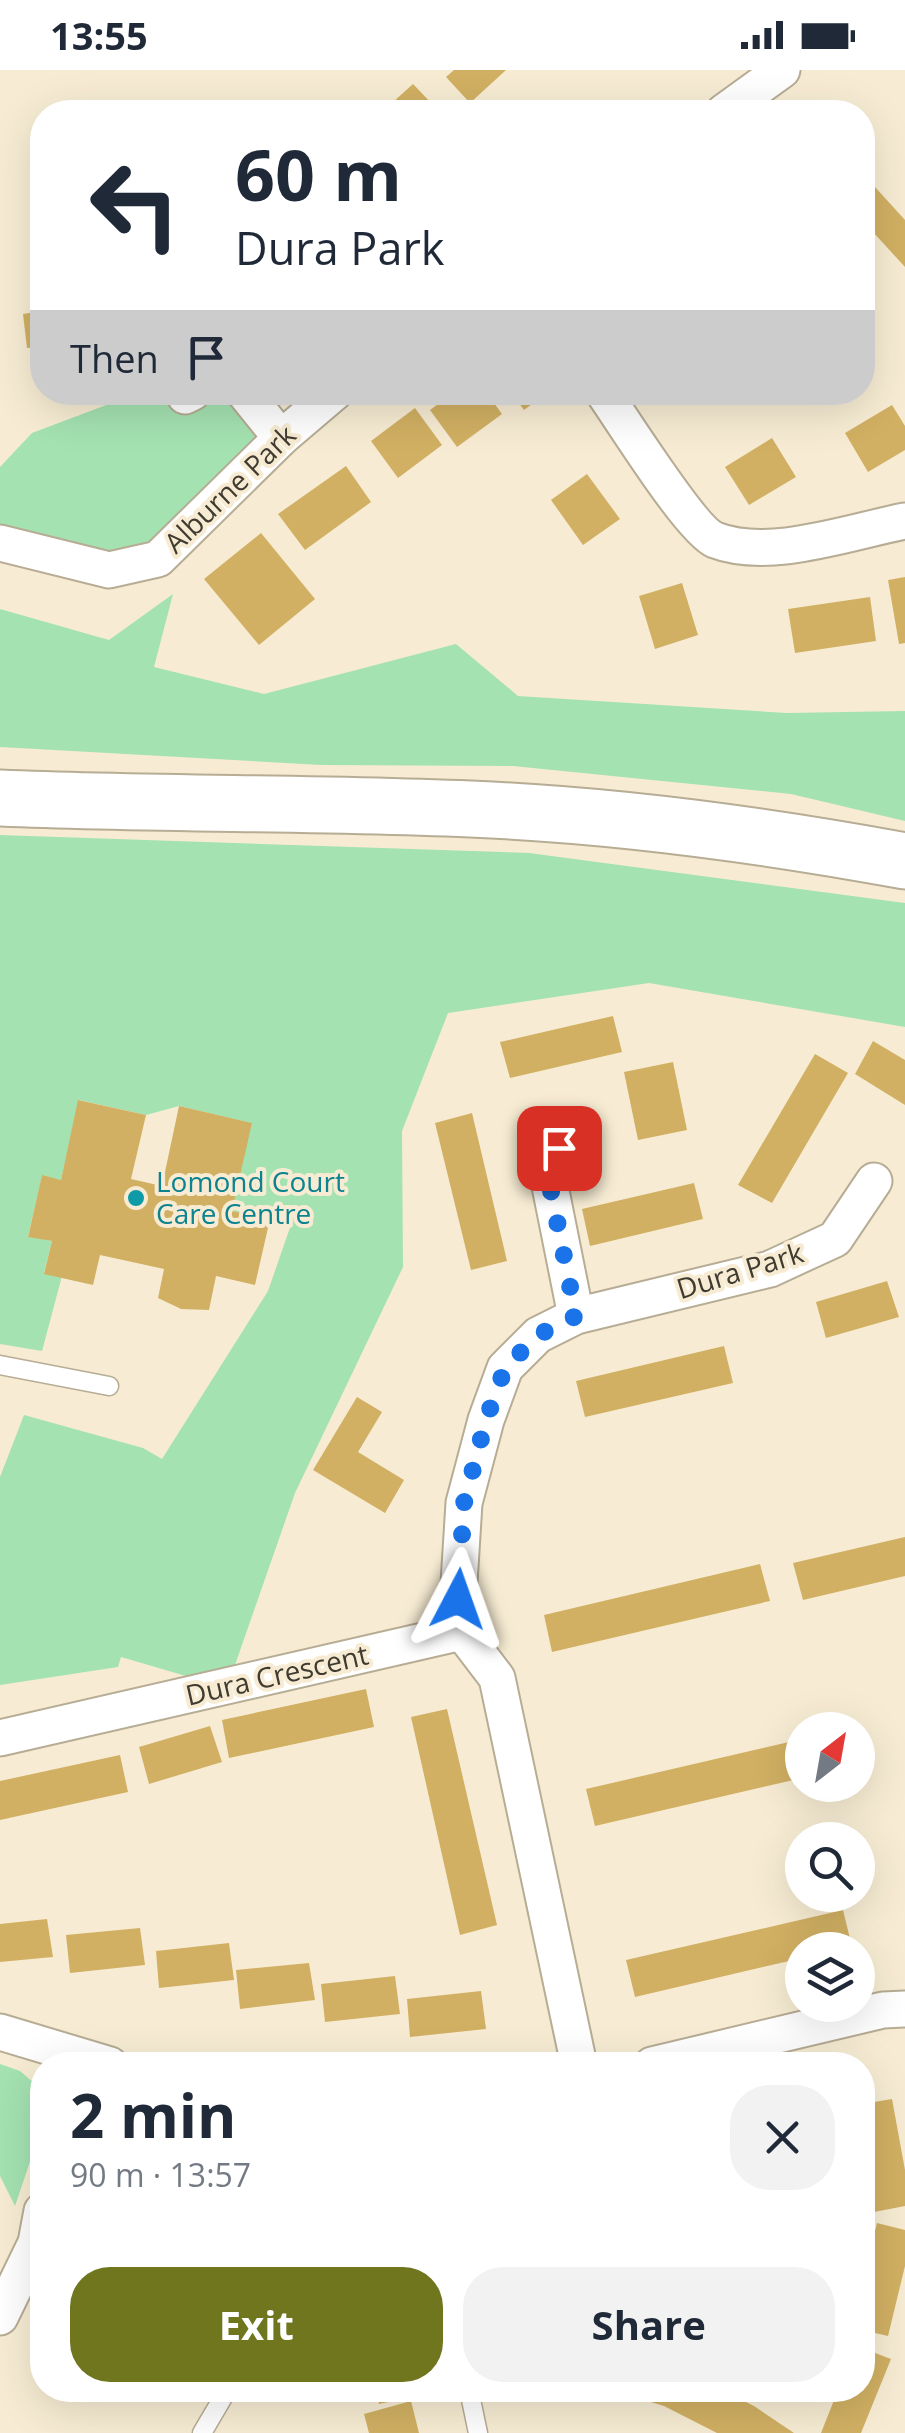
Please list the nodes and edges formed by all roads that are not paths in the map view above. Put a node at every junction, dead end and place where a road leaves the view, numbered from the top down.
1 (782, 70) edge
2 (741, 100) edge
3 (254, 405) edge
4 (320, 405) edge
5 (613, 405) edge
6 (281, 438) junction
7 (905, 521) edge
8 (0, 544) edge
9 (0, 798) edge
10 (905, 862) edge
11 (572, 1130) dead end
12 (874, 1181) dead end
13 (576, 1316) junction
14 (0, 1365) edge
15 (109, 1386) dead end
16 (462, 1632) junction
17 (0, 1738) edge
18 (894, 2010) edge
19 (0, 2032) edge
20 (52, 2052) edge
21 (576, 2052) edge
22 (709, 2052) edge
23 (30, 2254) edge
24 (0, 2317) edge
25 (221, 2402) edge
26 (472, 2402) edge
27 (202, 2433) edge
28 (478, 2433) edge

1 - 2 street
3 - 6 street
4 - 6 street, Alburne Park
5 - 7 street
6 - 8 street, Alburne Park
9 - 10 main road
11 - 13 street
12 - 13 street, Dura Park
13 - 16 street, Dura Park
14 - 15 lane
16 - 17 street, Dura Crescent
16 - 21 street
18 - 22 street
19 - 20 street
23 - 24 street
25 - 27 lane
26 - 28 lane

